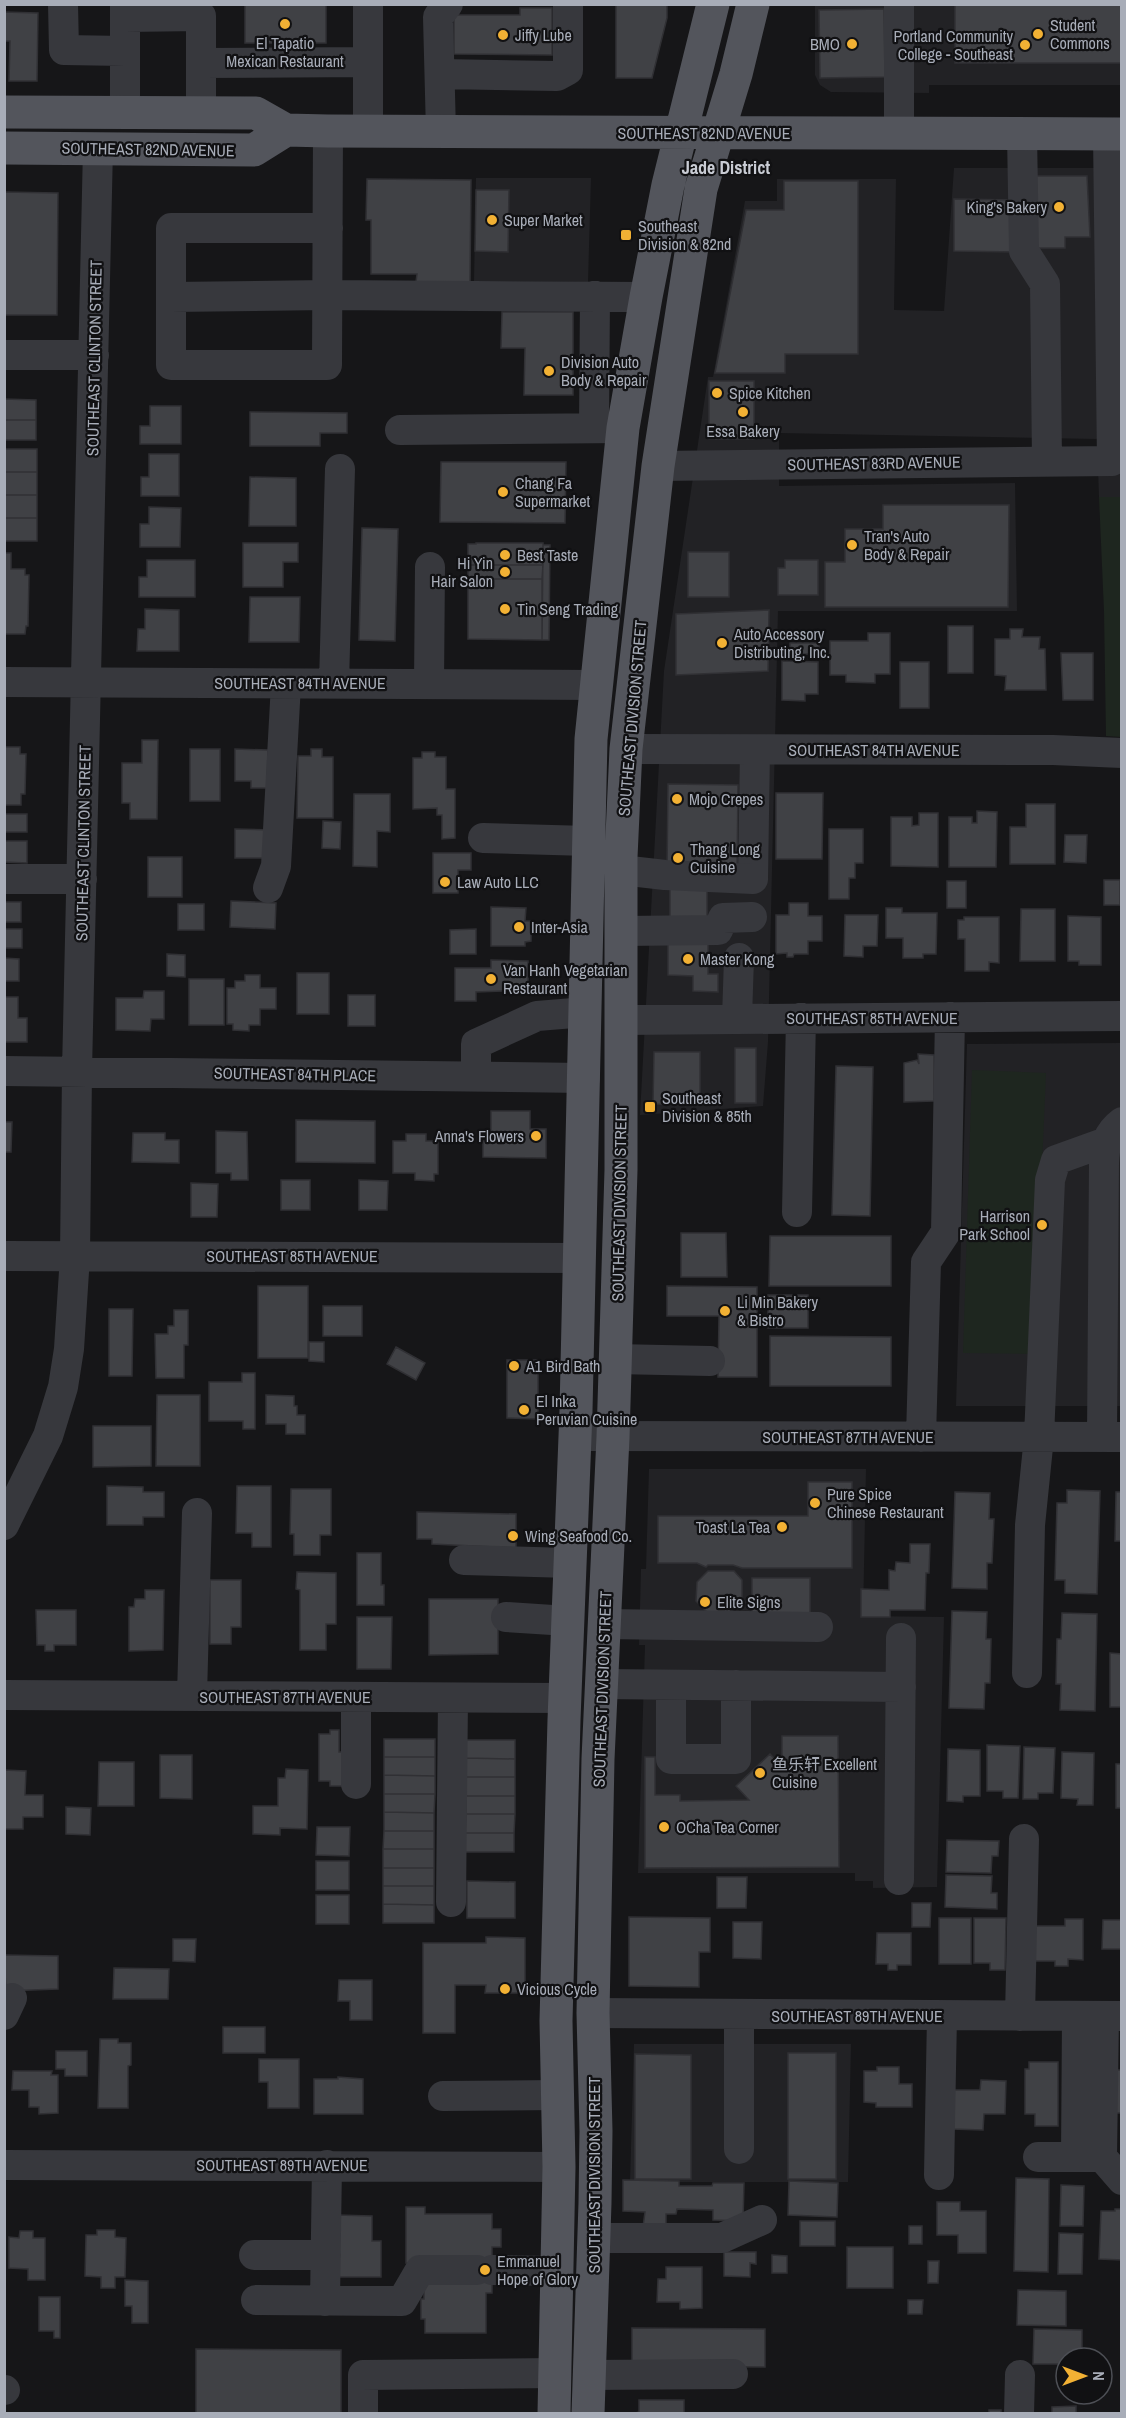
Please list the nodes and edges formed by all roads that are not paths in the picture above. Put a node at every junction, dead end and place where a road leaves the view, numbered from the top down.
1 (63, 4) edge
2 (368, 4) edge
3 (448, 4) edge
4 (568, 4) edge
5 (713, 4) edge
6 (753, 4) edge
7 (899, 4) edge
8 (125, 11) edge
9 (125, 51) junction
10 (368, 62) junction
11 (202, 63) junction
12 (440, 74) junction
13 (4, 112) edge
14 (125, 112) junction
15 (201, 112) junction
16 (286, 130) junction
17 (328, 131) junction
18 (368, 131) junction
19 (441, 132) junction
20 (681, 132) junction
21 (717, 133) junction
22 (898, 133) junction
23 (1022, 134) junction
24 (1115, 134) edge
25 (4, 148) edge
26 (98, 148) junction
27 (328, 228) junction
28 (327, 295) junction
29 (595, 296) junction
30 (171, 297) junction
31 (646, 297) junction
32 (1116, 339) edge
33 (4, 355) edge
34 (94, 356) junction
35 (594, 368) junction
36 (633, 369) junction
37 (609, 428) junction
38 (400, 430) dead end
39 (1047, 461) junction
40 (1108, 461) edge
41 (658, 466) junction
42 (340, 469) dead end
43 (430, 567) dead end
44 (4, 682) edge
45 (87, 682) junction
46 (334, 683) junction
47 (286, 684) junction
48 (429, 684) junction
49 (596, 685) junction
50 (626, 749) junction
51 (755, 750) junction
52 (1122, 753) edge
53 (483, 838) dead end
54 (588, 841) junction
55 (621, 870) junction
56 (4, 879) edge
57 (82, 879) junction
58 (268, 888) dead end
59 (752, 917) dead end
60 (622, 931) junction
61 (739, 958) dead end
62 (586, 1012) junction
63 (1122, 1016) edge
64 (950, 1017) junction
65 (737, 1018) junction
66 (801, 1018) junction
67 (622, 1020) junction
68 (4, 1071) edge
69 (77, 1071) junction
70 (476, 1077) junction
71 (585, 1078) junction
72 (1114, 1132) edge
73 (621, 1170) junction
74 (797, 1212) dead end
75 (4, 1256) edge
76 (75, 1256) junction
77 (580, 1258) junction
78 (615, 1359) junction
79 (710, 1361) dead end
80 (575, 1436) junction
81 (613, 1437) junction
82 (921, 1437) junction
83 (1039, 1437) junction
84 (1112, 1437) edge
85 (197, 1514) dead end
86 (4, 1525) edge
87 (464, 1560) dead end
88 (570, 1563) junction
89 (506, 1617) dead end
90 (568, 1621) junction
91 (604, 1624) junction
92 (818, 1627) dead end
93 (902, 1638) dead end
94 (1027, 1673) dead end
95 (602, 1684) junction
96 (670, 1685) junction
97 (736, 1685) junction
98 (901, 1687) junction
99 (4, 1695) edge
100 (192, 1696) junction
101 (356, 1698) junction
102 (453, 1698) junction
103 (565, 1698) junction
104 (356, 1784) dead end
105 (560, 1833) junction
106 (1024, 1839) dead end
107 (898, 1880) dead end
108 (451, 1902) dead end
109 (593, 2013) junction
110 (739, 2015) junction
111 (942, 2016) junction
112 (1020, 2016) junction
113 (1101, 2016) edge
114 (557, 2095) junction
115 (443, 2096) dead end
116 (739, 2149) dead end
117 (1038, 2157) dead end
118 (1089, 2157) junction
119 (4, 2165) edge
120 (327, 2165) junction
121 (559, 2167) junction
122 (939, 2175) dead end
123 (1122, 2180) edge
124 (595, 2203) junction
125 (762, 2220) dead end
126 (595, 2238) junction
127 (254, 2255) dead end
128 (326, 2255) junction
129 (556, 2271) junction
130 (256, 2300) dead end
131 (325, 2301) junction
132 (554, 2373) junction
133 (733, 2374) dead end
134 (589, 2375) junction
135 (1020, 2375) dead end
136 (363, 2414) edge
137 (554, 2414) edge
138 (588, 2414) edge
139 (1019, 2414) edge

1 - 9 street
2 - 10 street
3 - 12 street
4 - 12 street
5 - 20 main road
6 - 21 main road, SOUTHEAST DIVISION STREET
7 - 22 street
8 - 9 street
8 - 11 street
9 - 14 street
10 - 11 street
10 - 18 street
11 - 15 street
12 - 19 street
13 - 14 main road, SOUTHEAST 82ND AVENUE
14 - 15 main road, SOUTHEAST 82ND AVENUE
15 - 16 main road, SOUTHEAST 82ND AVENUE
16 - 17 main road, SOUTHEAST 82ND AVENUE
16 - 26 main road, SOUTHEAST 82ND AVENUE
17 - 18 main road, SOUTHEAST 82ND AVENUE
17 - 27 street
18 - 19 main road, SOUTHEAST 82ND AVENUE
19 - 20 main road, SOUTHEAST 82ND AVENUE
20 - 21 main road, SOUTHEAST 82ND AVENUE
20 - 31 main road
21 - 22 main road, SOUTHEAST 82ND AVENUE
21 - 41 main road, SOUTHEAST DIVISION STREET
22 - 23 main road, SOUTHEAST 82ND AVENUE
23 - 24 main road, SOUTHEAST 82ND AVENUE
23 - 39 street
24 - 32 street
25 - 26 main road, SOUTHEAST 82ND AVENUE
26 - 34 street, SOUTHEAST CLINTON STREET
27 - 28 street
27 - 30 street
28 - 29 street
28 - 30 street
28 - 30 street
29 - 31 street
29 - 35 street
31 - 36 main road
32 - 40 street
33 - 34 street
34 - 45 street, SOUTHEAST CLINTON STREET
35 - 36 street
35 - 37 street
36 - 37 main road
37 - 38 street
37 - 49 main road
39 - 40 street, SOUTHEAST 83RD AVENUE
39 - 41 street, SOUTHEAST 83RD AVENUE
41 - 50 main road, SOUTHEAST DIVISION STREET
42 - 46 street
43 - 48 street
44 - 45 street, SOUTHEAST 84TH AVENUE
45 - 47 street, SOUTHEAST 84TH AVENUE
45 - 57 street, SOUTHEAST CLINTON STREET
46 - 47 street, SOUTHEAST 84TH AVENUE
46 - 48 street, SOUTHEAST 84TH AVENUE
47 - 58 street
48 - 49 street, SOUTHEAST 84TH AVENUE
49 - 50 main road
49 - 54 main road
50 - 51 street, SOUTHEAST 84TH AVENUE
50 - 55 main road, SOUTHEAST DIVISION STREET
51 - 52 street, SOUTHEAST 84TH AVENUE
51 - 55 street
53 - 54 street
54 - 62 main road
55 - 60 main road, SOUTHEAST DIVISION STREET
56 - 57 street
57 - 69 street, SOUTHEAST CLINTON STREET
59 - 60 street
60 - 67 main road, SOUTHEAST DIVISION STREET
61 - 65 street
62 - 70 street
62 - 71 main road
63 - 64 street, SOUTHEAST 85TH AVENUE
64 - 66 street, SOUTHEAST 85TH AVENUE
64 - 82 street
65 - 66 street, SOUTHEAST 85TH AVENUE
65 - 67 street, SOUTHEAST 85TH AVENUE
66 - 74 street
67 - 73 main road, SOUTHEAST DIVISION STREET
68 - 69 street, SOUTHEAST 84TH PLACE
69 - 70 street, SOUTHEAST 84TH PLACE
69 - 76 street, SOUTHEAST CLINTON STREET
70 - 71 street, SOUTHEAST 84TH PLACE
71 - 73 main road
71 - 77 main road
72 - 83 street
72 - 84 street
73 - 78 main road, SOUTHEAST DIVISION STREET
75 - 76 street, SOUTHEAST 85TH AVENUE
76 - 77 street, SOUTHEAST 85TH AVENUE
76 - 86 street, SOUTHEAST CLINTON STREET
77 - 80 main road
78 - 79 street
78 - 81 main road, SOUTHEAST DIVISION STREET
80 - 81 street, SOUTHEAST 87TH AVENUE
80 - 88 main road
81 - 82 street, SOUTHEAST 87TH AVENUE
81 - 91 main road, SOUTHEAST DIVISION STREET
82 - 83 street, SOUTHEAST 87TH AVENUE
83 - 84 street, SOUTHEAST 87TH AVENUE
83 - 94 street
85 - 100 street
87 - 88 street
88 - 90 main road
89 - 90 street
90 - 103 main road
91 - 92 street
91 - 95 main road, SOUTHEAST DIVISION STREET
93 - 98 street
95 - 96 street
95 - 109 main road, SOUTHEAST DIVISION STREET
96 - 97 street
96 - 97 street
97 - 98 street
98 - 107 street
99 - 100 street, SOUTHEAST 87TH AVENUE
100 - 101 street, SOUTHEAST 87TH AVENUE
101 - 102 street, SOUTHEAST 87TH AVENUE
101 - 104 street
102 - 103 street, SOUTHEAST 87TH AVENUE
102 - 108 street
103 - 105 main road
105 - 109 main road
105 - 114 main road
106 - 112 street
109 - 110 street, SOUTHEAST 89TH AVENUE
109 - 124 main road, SOUTHEAST DIVISION STREET
110 - 111 street, SOUTHEAST 89TH AVENUE
110 - 116 street
111 - 112 street, SOUTHEAST 89TH AVENUE
111 - 122 street
112 - 113 street, SOUTHEAST 89TH AVENUE
113 - 118 street
114 - 115 street
114 - 121 main road
117 - 118 street
118 - 123 street
119 - 120 street, SOUTHEAST 89TH AVENUE
120 - 121 street, SOUTHEAST 89TH AVENUE
120 - 128 street
121 - 124 main road
121 - 129 main road
124 - 126 main road, SOUTHEAST DIVISION STREET
125 - 126 street
126 - 134 main road, SOUTHEAST DIVISION STREET
127 - 128 street
128 - 131 street
129 - 131 street
129 - 132 main road
130 - 131 street
132 - 136 street
132 - 137 main road
133 - 134 street
134 - 138 main road, SOUTHEAST DIVISION STREET
135 - 139 street

